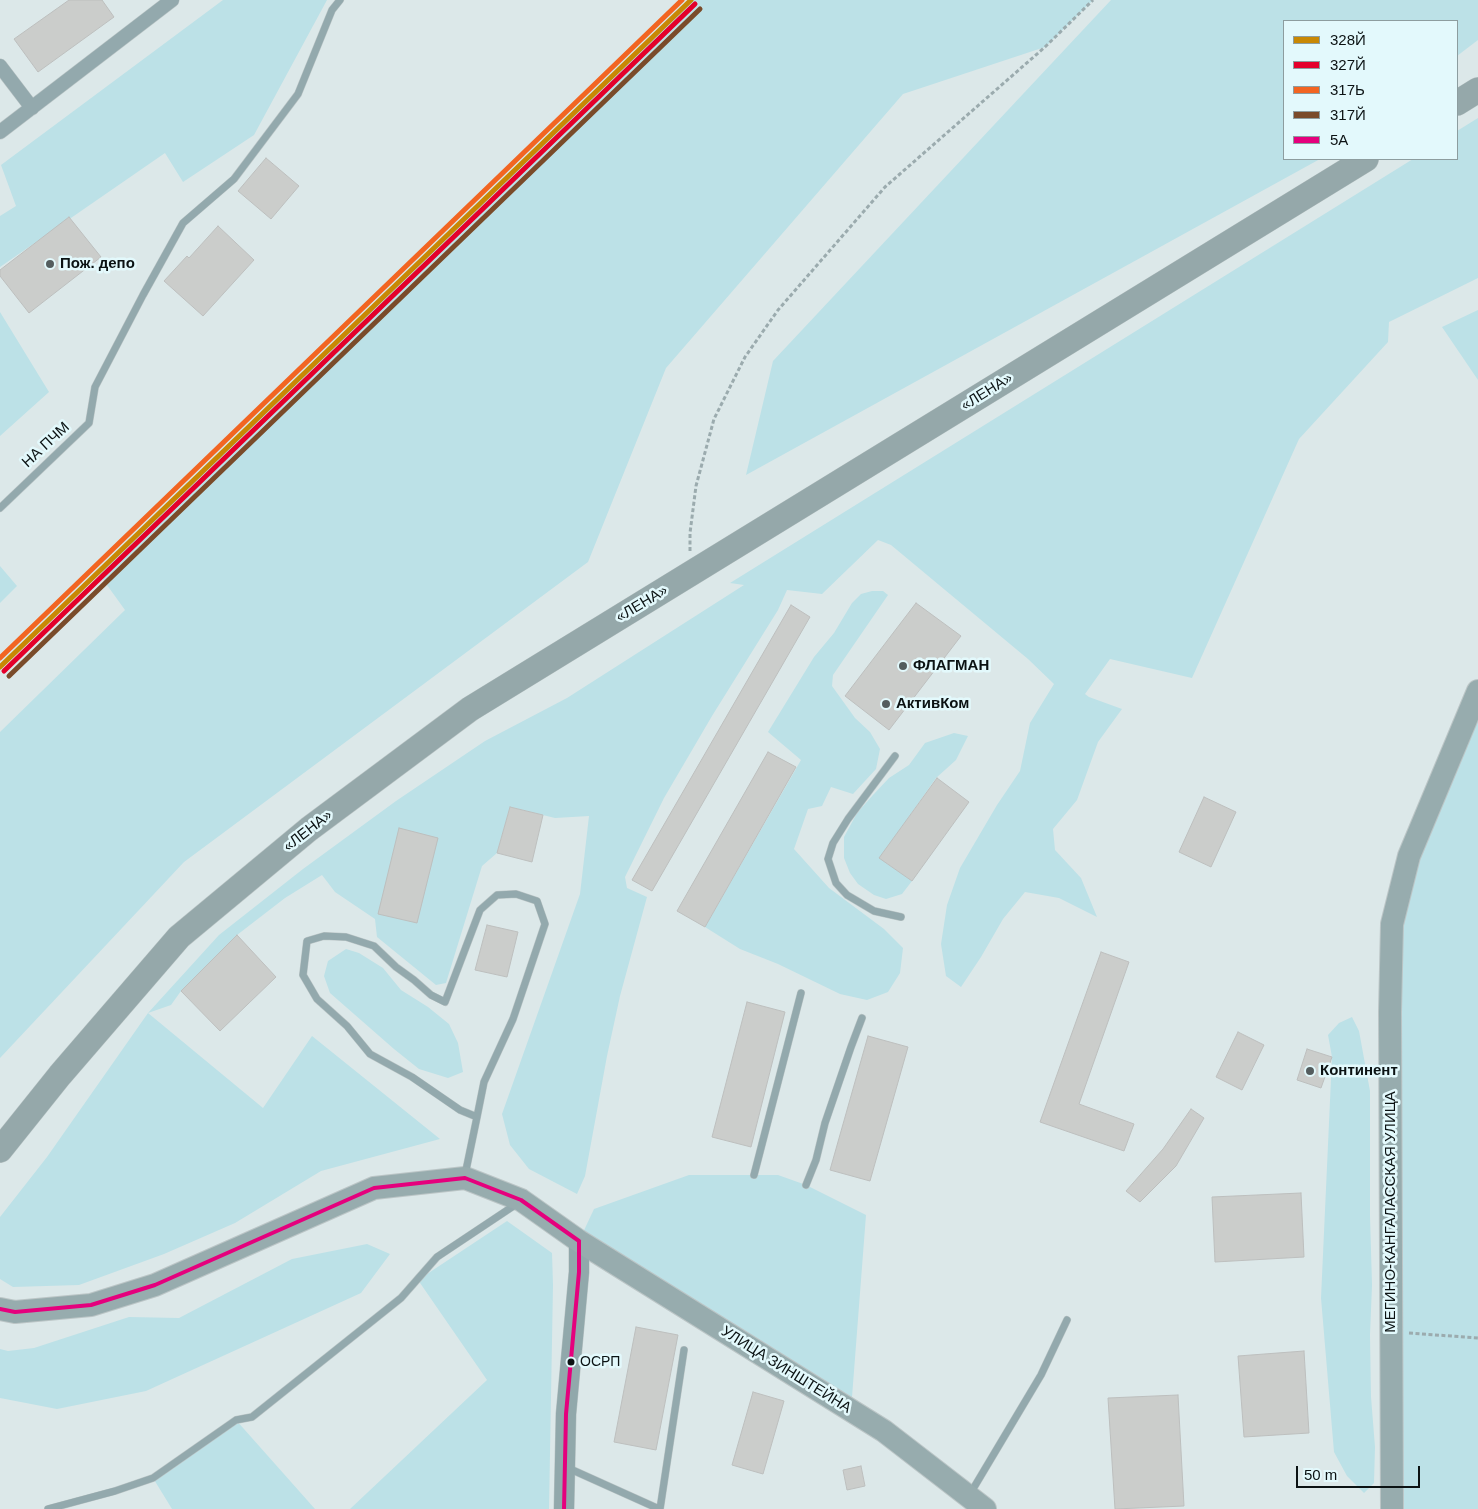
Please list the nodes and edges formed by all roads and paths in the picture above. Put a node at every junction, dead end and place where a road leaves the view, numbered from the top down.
1 (172, 0) edge
2 (340, 0) edge
3 (1094, 0) edge
4 (0, 66) edge
5 (1478, 90) edge
6 (1458, 102) edge
7 (32, 108) junction
8 (0, 132) edge
9 (1364, 160) edge
10 (0, 508) edge
11 (691, 574) junction
12 (1478, 691) edge
13 (895, 756) dead end
14 (901, 918) dead end
15 (801, 993) dead end
16 (862, 1018) dead end
17 (477, 1117) junction
18 (0, 1150) edge
19 (754, 1175) dead end
20 (465, 1178) junction
21 (806, 1185) dead end
22 (521, 1200) junction
23 (579, 1241) junction
24 (0, 1309) edge
25 (1067, 1320) dead end
26 (1391, 1332) junction
27 (1478, 1338) edge
28 (684, 1350) dead end
29 (565, 1466) junction
30 (977, 1502) edge
31 (48, 1509) edge
32 (564, 1509) edge
33 (660, 1509) edge
34 (1392, 1509) edge

1 - 7 street
2 - 10 lane, НА ПЧМ
3 - 11 path
4 - 7 street
5 - 6 highway
7 - 8 street
9 - 11 highway, «ЛЕНА»
11 - 18 highway, «ЛЕНА»
12 - 26 main road, МЕГИНО-КАНГАЛАССКАЯ УЛИЦА
13 - 14 lane
15 - 19 lane
16 - 21 lane
17 - 17 lane
17 - 20 lane
20 - 22 main road, УЛИЦА ЗИНШТЕЙНА
20 - 24 main road
22 - 23 main road, УЛИЦА ЗИНШТЕЙНА
22 - 31 lane
23 - 29 main road
23 - 30 main road, УЛИЦА ЗИНШТЕЙНА
25 - 30 lane
26 - 27 path
26 - 34 main road, МЕГИНО-КАНГАЛАССКАЯ УЛИЦА
28 - 33 lane
29 - 32 main road
29 - 33 lane

